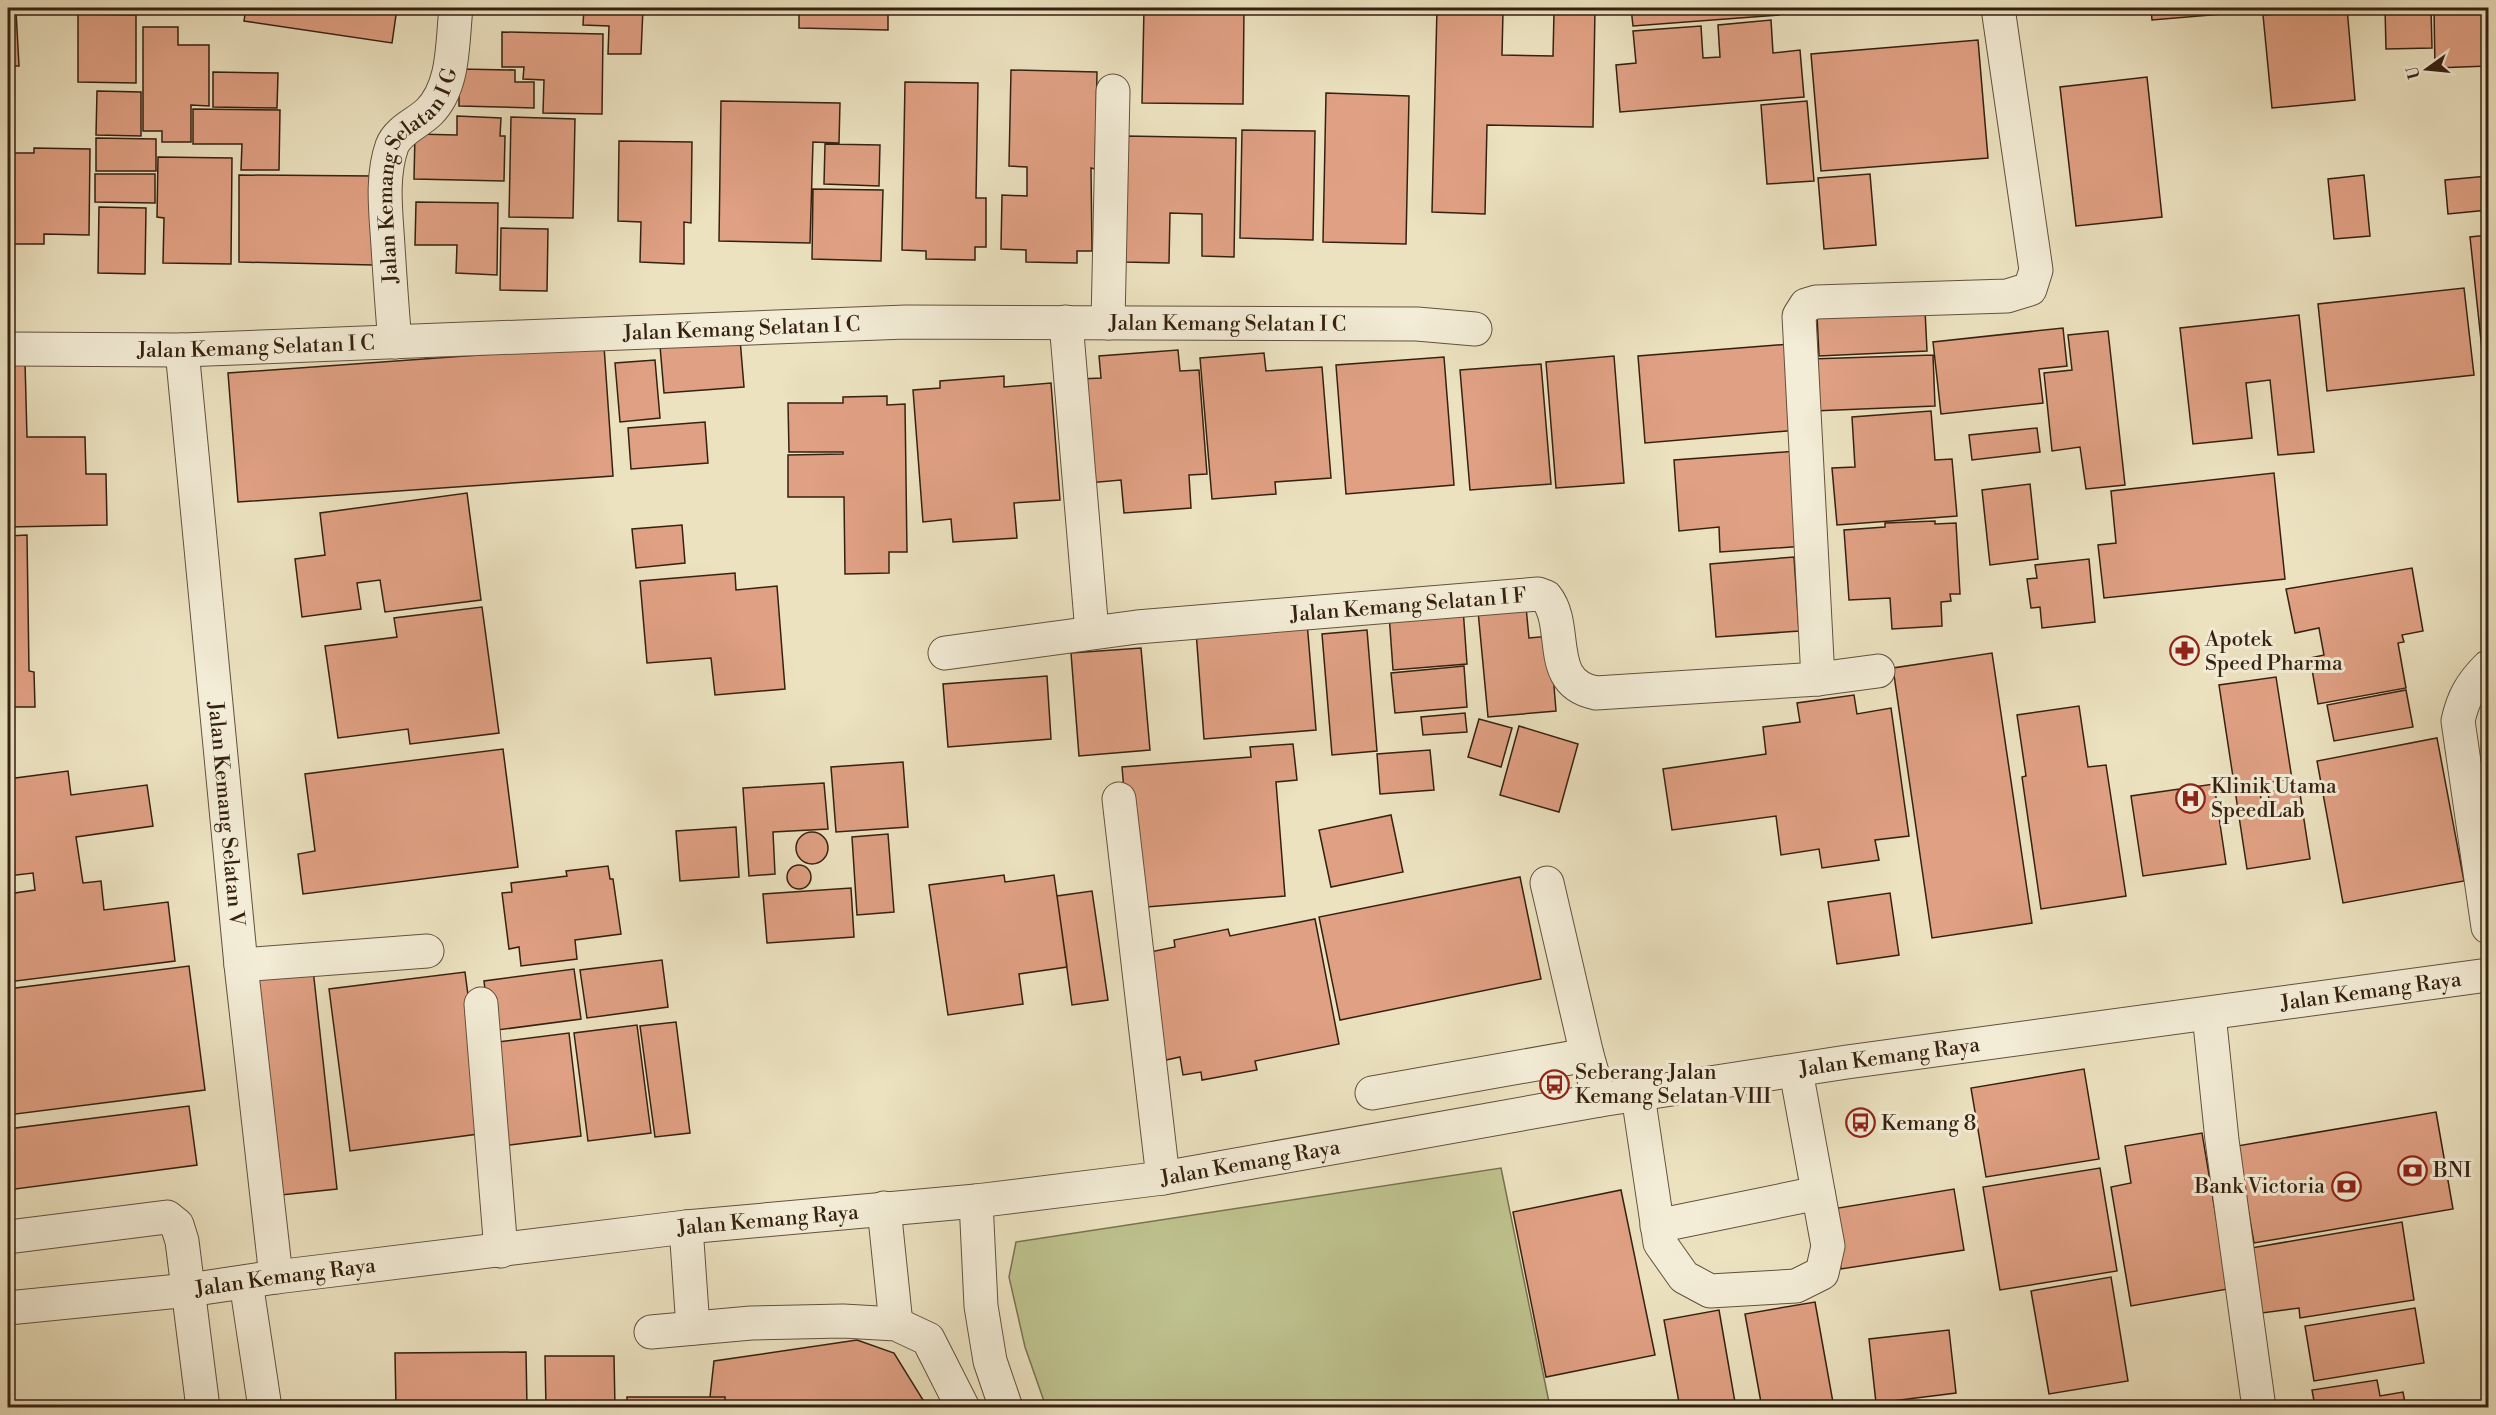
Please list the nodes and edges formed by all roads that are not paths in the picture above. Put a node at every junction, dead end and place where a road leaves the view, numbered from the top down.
1 (456, 8) edge
2 (1998, 8) edge
3 (1113, 91) dead end
4 (1066, 322) junction
5 (1108, 323) junction
6 (1475, 329) dead end
7 (394, 342) junction
8 (8, 349) edge
9 (182, 350) junction
10 (1092, 632) junction
11 (945, 653) dead end
12 (2488, 668) edge
13 (1878, 672) dead end
14 (1818, 679) junction
15 (1119, 798) dead end
16 (1547, 883) dead end
17 (2488, 927) edge
18 (427, 951) dead end
19 (240, 965) junction
20 (2488, 975) edge
21 (481, 1004) dead end
22 (2209, 1014) junction
23 (1587, 1055) junction
24 (1796, 1071) junction
25 (1372, 1093) dead end
26 (1638, 1095) junction
27 (1600, 1100) junction
28 (1163, 1178) junction
29 (1818, 1193) junction
30 (976, 1201) junction
31 (884, 1208) junction
32 (1657, 1226) junction
33 (686, 1227) junction
34 (8, 1237) edge
35 (501, 1251) junction
36 (261, 1279) junction
37 (189, 1290) junction
38 (8, 1308) edge
39 (896, 1324) junction
40 (693, 1328) junction
41 (651, 1332) dead end
42 (203, 1407) edge
43 (266, 1407) edge
44 (963, 1407) edge
45 (1006, 1407) edge
46 (2259, 1407) edge

1 - 7 street, Jalan Kemang Selatan I G
2 - 14 street
3 - 5 street
4 - 5 street, Jalan Kemang Selatan I C
4 - 7 street, Jalan Kemang Selatan I C
4 - 10 street
5 - 6 street, Jalan Kemang Selatan I C
7 - 9 street, Jalan Kemang Selatan I C
8 - 9 street, Jalan Kemang Selatan I C
9 - 19 street, Jalan Kemang Selatan V
10 - 11 street, Jalan Kemang Selatan I F
10 - 14 street, Jalan Kemang Selatan I F
12 - 17 street
13 - 14 street, Jalan Kemang Selatan I F
15 - 28 street
16 - 23 street
18 - 19 street
19 - 36 street, Jalan Kemang Selatan V
20 - 22 street, Jalan Kemang Raya
21 - 35 street
22 - 24 street, Jalan Kemang Raya
22 - 46 street
23 - 25 street
23 - 27 street
24 - 26 street, Jalan Kemang Raya
24 - 29 street
26 - 27 street, Jalan Kemang Raya
26 - 32 street
27 - 28 street, Jalan Kemang Raya
28 - 30 street, Jalan Kemang Raya
29 - 32 street
29 - 32 street
30 - 31 street, Jalan Kemang Raya
30 - 45 street
31 - 33 street, Jalan Kemang Raya
31 - 39 street
33 - 35 street, Jalan Kemang Raya
33 - 40 street
34 - 37 street
35 - 36 street, Jalan Kemang Raya
36 - 37 street, Jalan Kemang Raya
36 - 43 street, Jalan Kemang Selatan V
37 - 38 street, Jalan Kemang Raya
37 - 42 street
39 - 40 street
39 - 44 street
40 - 41 street

